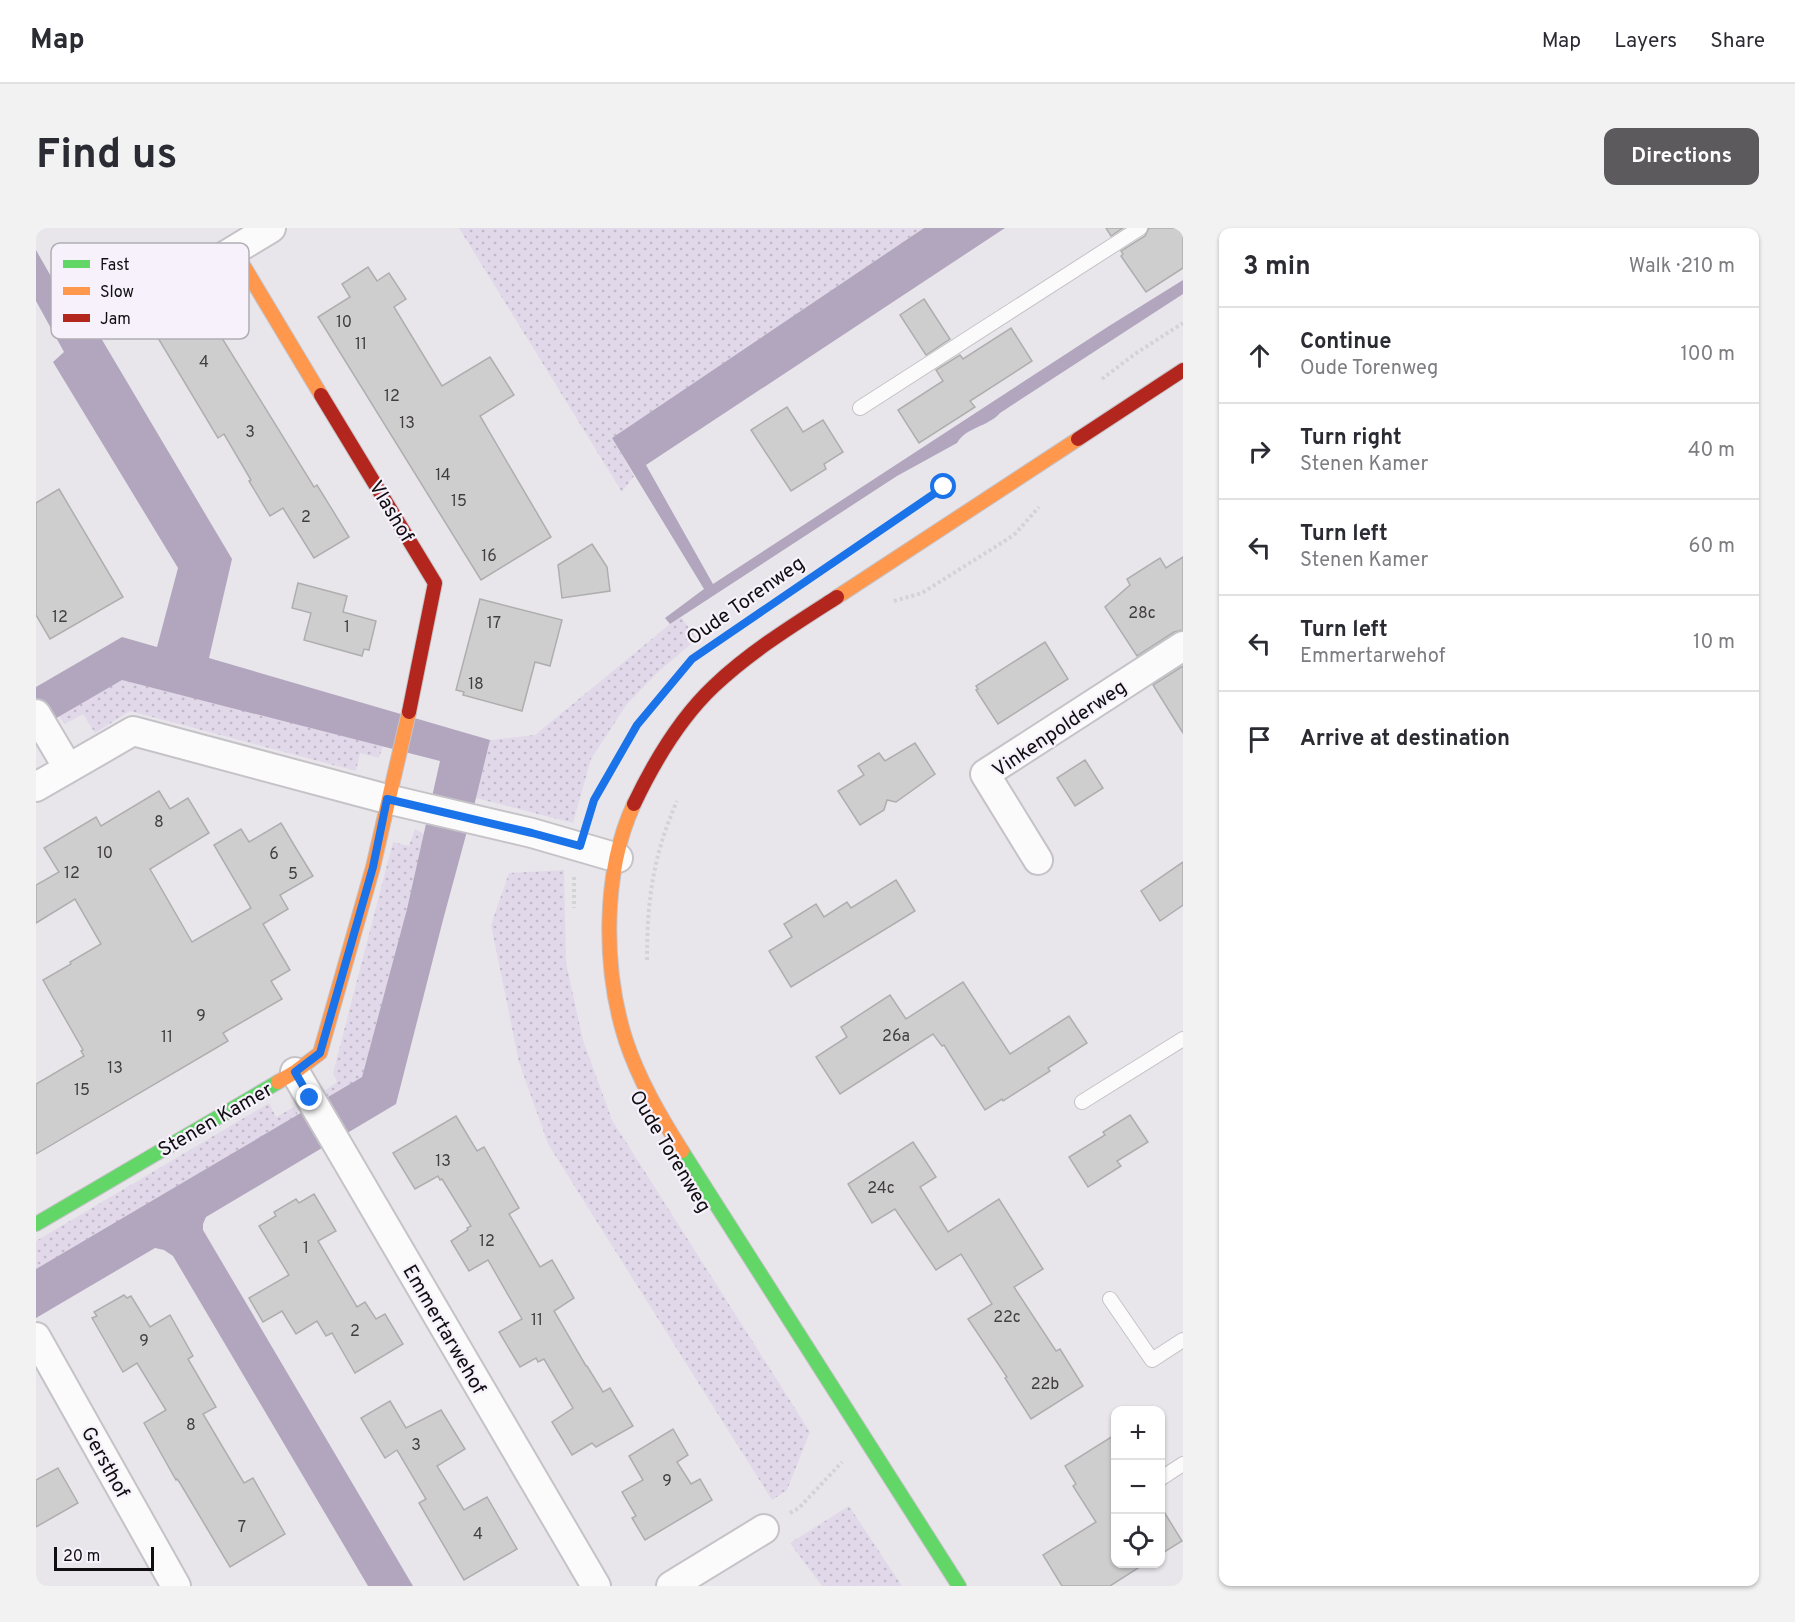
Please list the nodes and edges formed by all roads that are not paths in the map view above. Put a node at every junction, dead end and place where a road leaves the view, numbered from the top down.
1 (271, 228) edge
2 (1140, 228) edge
3 (246, 243) edge
4 (249, 275) edge
5 (1183, 370) edge
6 (860, 408) dead end
7 (1183, 646) edge
8 (36, 714) edge
9 (68, 768) junction
10 (36, 787) edge
11 (387, 799) junction
12 (618, 858) junction
13 (1038, 860) dead end
14 (1183, 1039) edge
15 (295, 1072) junction
16 (1082, 1102) dead end
17 (36, 1224) edge
18 (1110, 1299) dead end
19 (36, 1337) edge
20 (1183, 1340) edge
21 (1183, 1464) edge
22 (1165, 1476) edge
23 (764, 1529) road end
24 (176, 1586) edge
25 (596, 1586) edge
26 (671, 1586) edge
27 (960, 1586) edge

1 - 3 street
2 - 6 lane
4 - 11 street, Vlashof
5 - 12 street, Oude Torenweg
7 - 13 street, Vinkenpolderweg
8 - 9 street
9 - 10 street
9 - 11 street
11 - 12 street
11 - 15 street, Stenen Kamer
12 - 27 street, Oude Torenweg
14 - 16 lane
15 - 17 street, Stenen Kamer
15 - 25 street, Emmertarwehof
18 - 20 lane
19 - 24 street, Gersthof
21 - 22 lane
23 - 26 street

